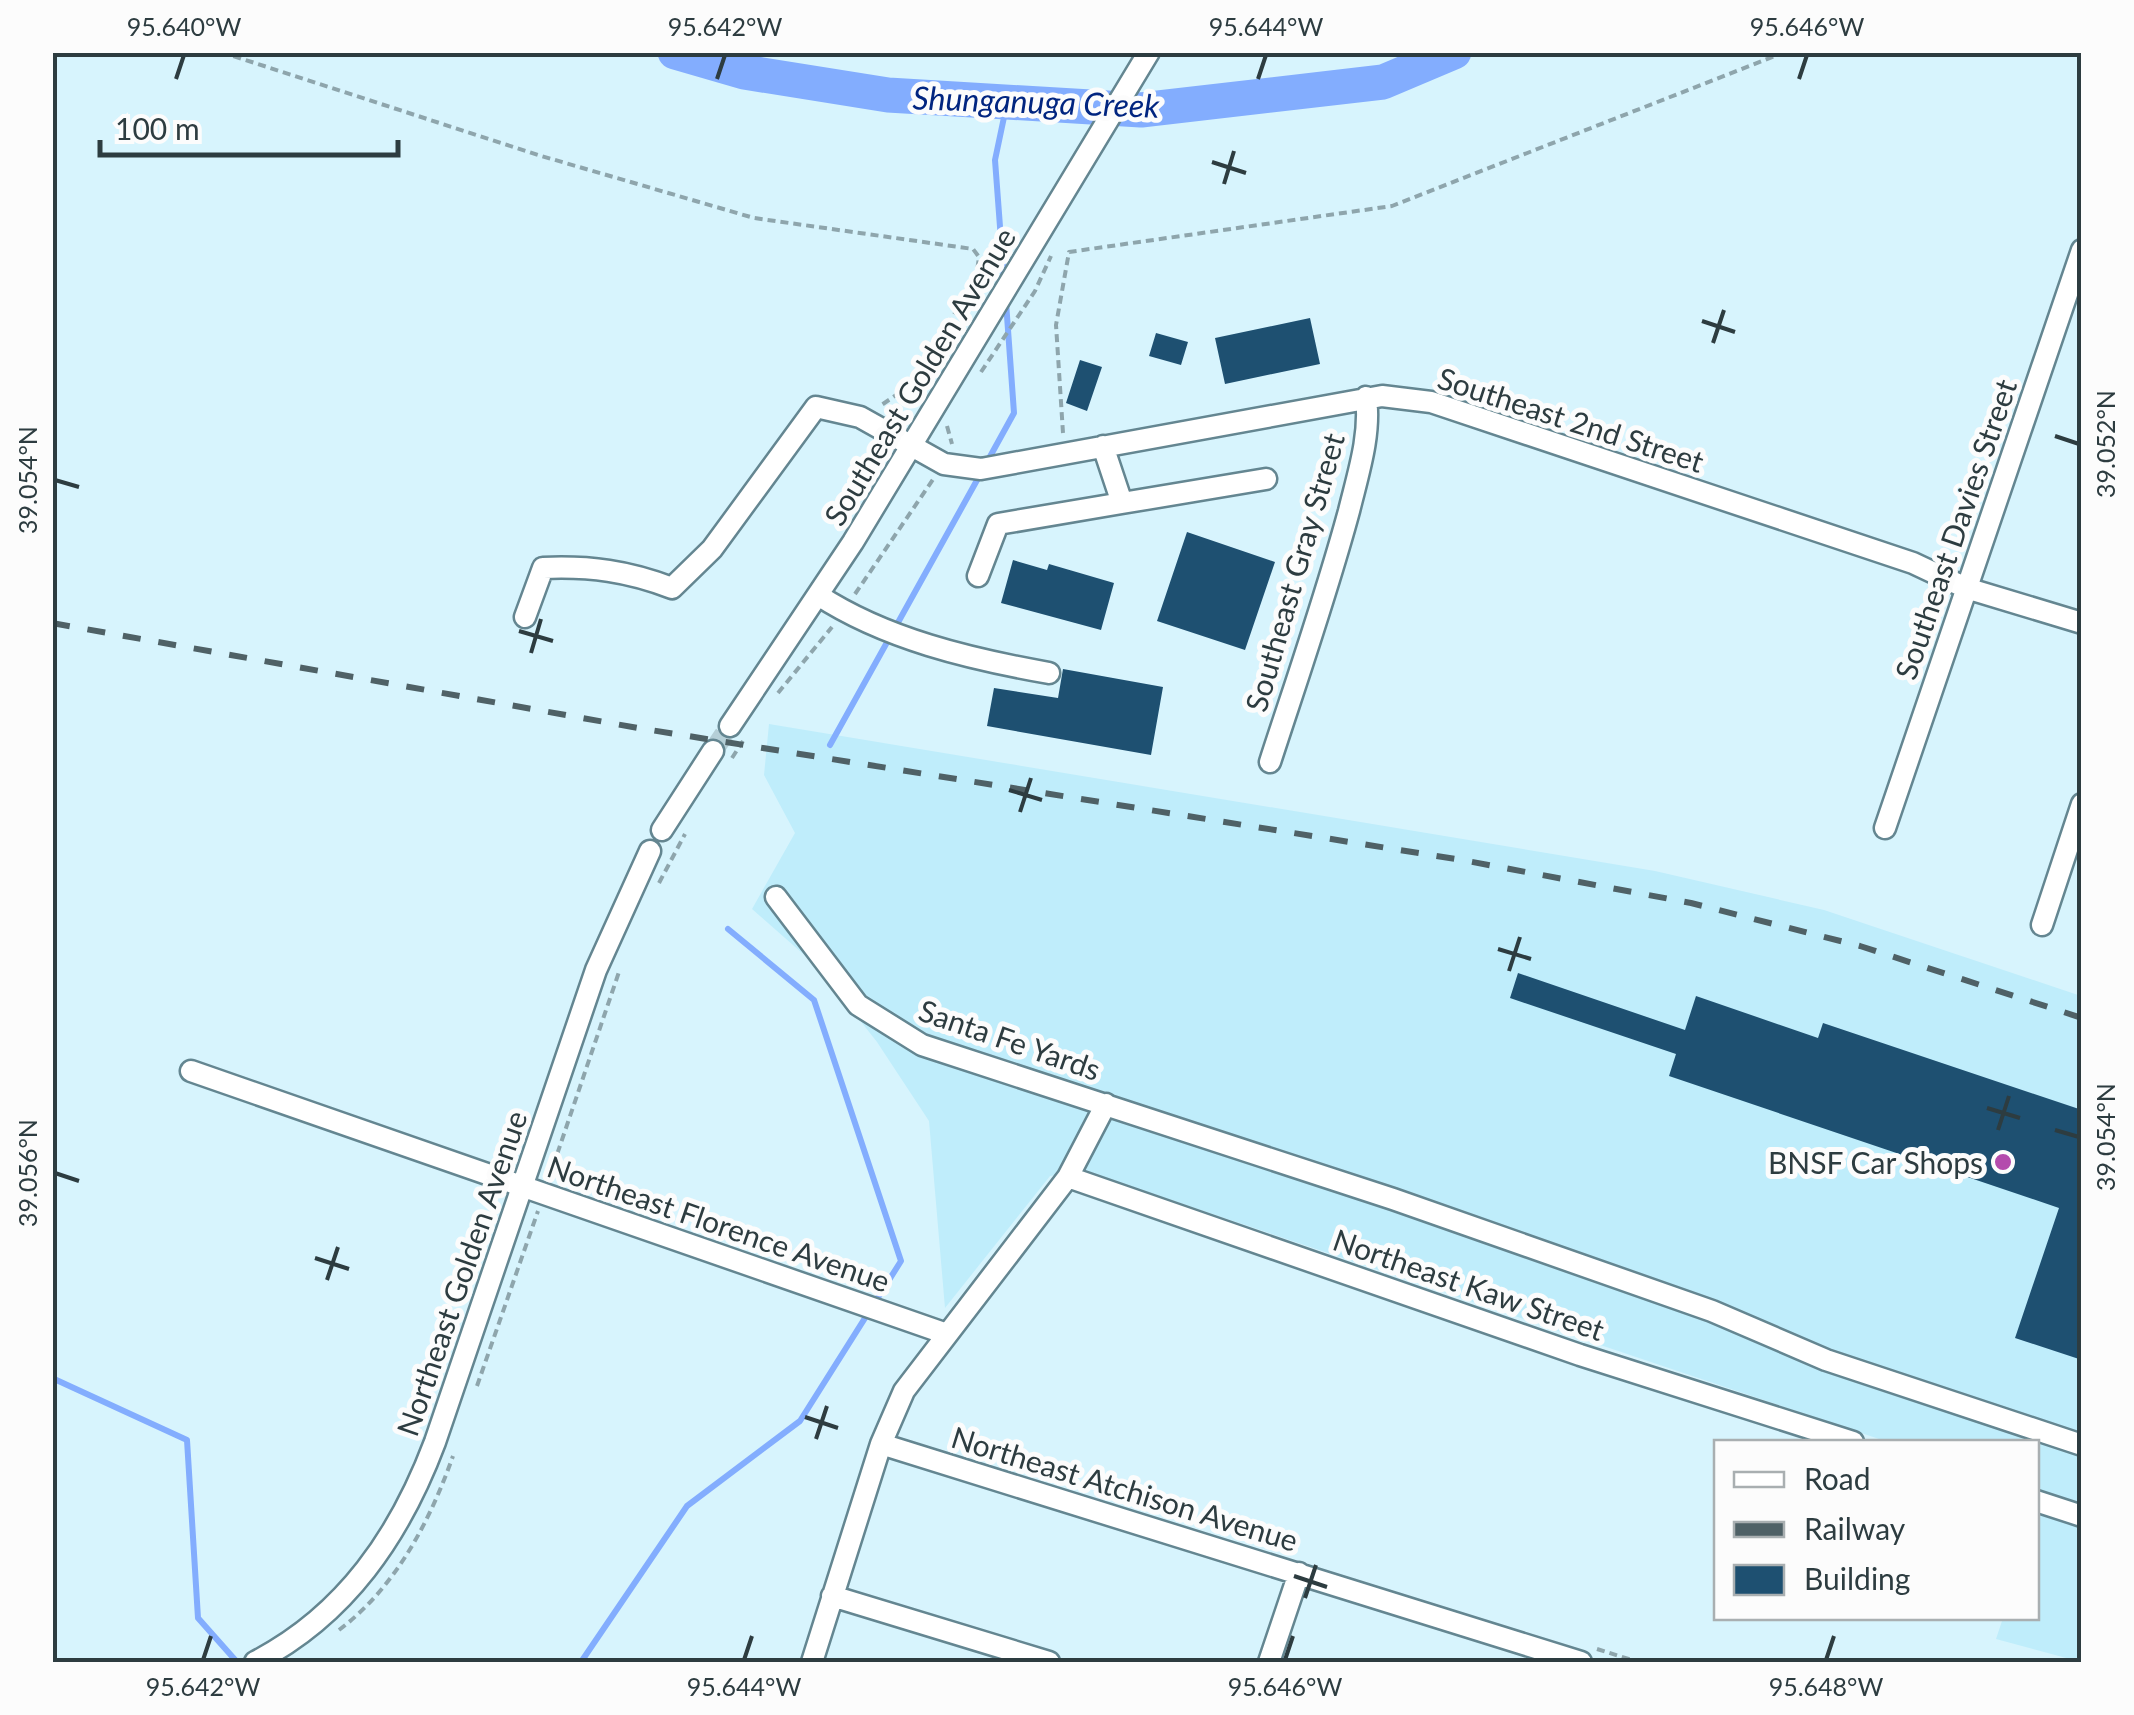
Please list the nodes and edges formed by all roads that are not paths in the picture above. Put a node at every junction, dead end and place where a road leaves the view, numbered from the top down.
1 (1149, 52) edge
2 (2082, 250) edge
3 (2077, 278) edge
4 (1366, 397) junction
5 (911, 446) junction
6 (1103, 446) junction
7 (1266, 479) dead end
8 (1122, 503) junction
9 (978, 576) dead end
10 (1966, 588) junction
11 (818, 595) junction
12 (525, 618) dead end
13 (2082, 623) edge
14 (1049, 673) dead end
15 (740, 729) tunnel mouth
16 (721, 758) tunnel mouth
17 (1270, 762) dead end
18 (2082, 804) edge
19 (1885, 828) dead end
20 (662, 830) dead end
21 (650, 851) dead end
22 (776, 897) dead end
23 (2042, 925) dead end
24 (190, 1072) dead end
25 (1106, 1104) junction
26 (1068, 1177) junction
27 (522, 1186) junction
28 (944, 1333) junction
29 (1847, 1440) edge
30 (881, 1444) junction
31 (2082, 1445) edge
32 (2039, 1502) edge
33 (2082, 1516) edge
34 (1299, 1573) junction
35 (832, 1596) junction
36 (255, 1662) edge
37 (812, 1662) edge
38 (1049, 1662) edge
39 (1269, 1662) edge
40 (1581, 1662) edge

1 - 5 street, Southeast Golden Avenue
2 - 3 street, Southeast Davies Street
3 - 10 street, Southeast Davies Street
4 - 6 street, Southeast 2nd Street
4 - 10 street, Southeast 2nd Street
4 - 17 street, Southeast Gray Street
5 - 6 street, Southeast 2nd Street
5 - 11 street, Southeast Golden Avenue
5 - 12 street, Southeast 2nd Street
6 - 8 street
7 - 8 street
8 - 9 street
10 - 13 street, Southeast 2nd Street
10 - 19 street, Southeast Davies Street
11 - 14 street
11 - 15 street, Southeast Golden Avenue
16 - 20 street
18 - 23 street
21 - 27 street, Northeast Golden Avenue
22 - 25 street, Santa Fe Yards
24 - 27 street, Northeast Florence Avenue
25 - 26 street
25 - 31 street, Santa Fe Yards
26 - 28 street
26 - 29 street, Northeast Kaw Street
27 - 28 street, Northeast Florence Avenue
27 - 36 street, Northeast Golden Avenue
28 - 30 street
30 - 34 street, Northeast Atchison Avenue
30 - 35 street
32 - 33 street
34 - 39 street
34 - 40 street, Northeast Atchison Avenue
35 - 37 street
35 - 38 street

